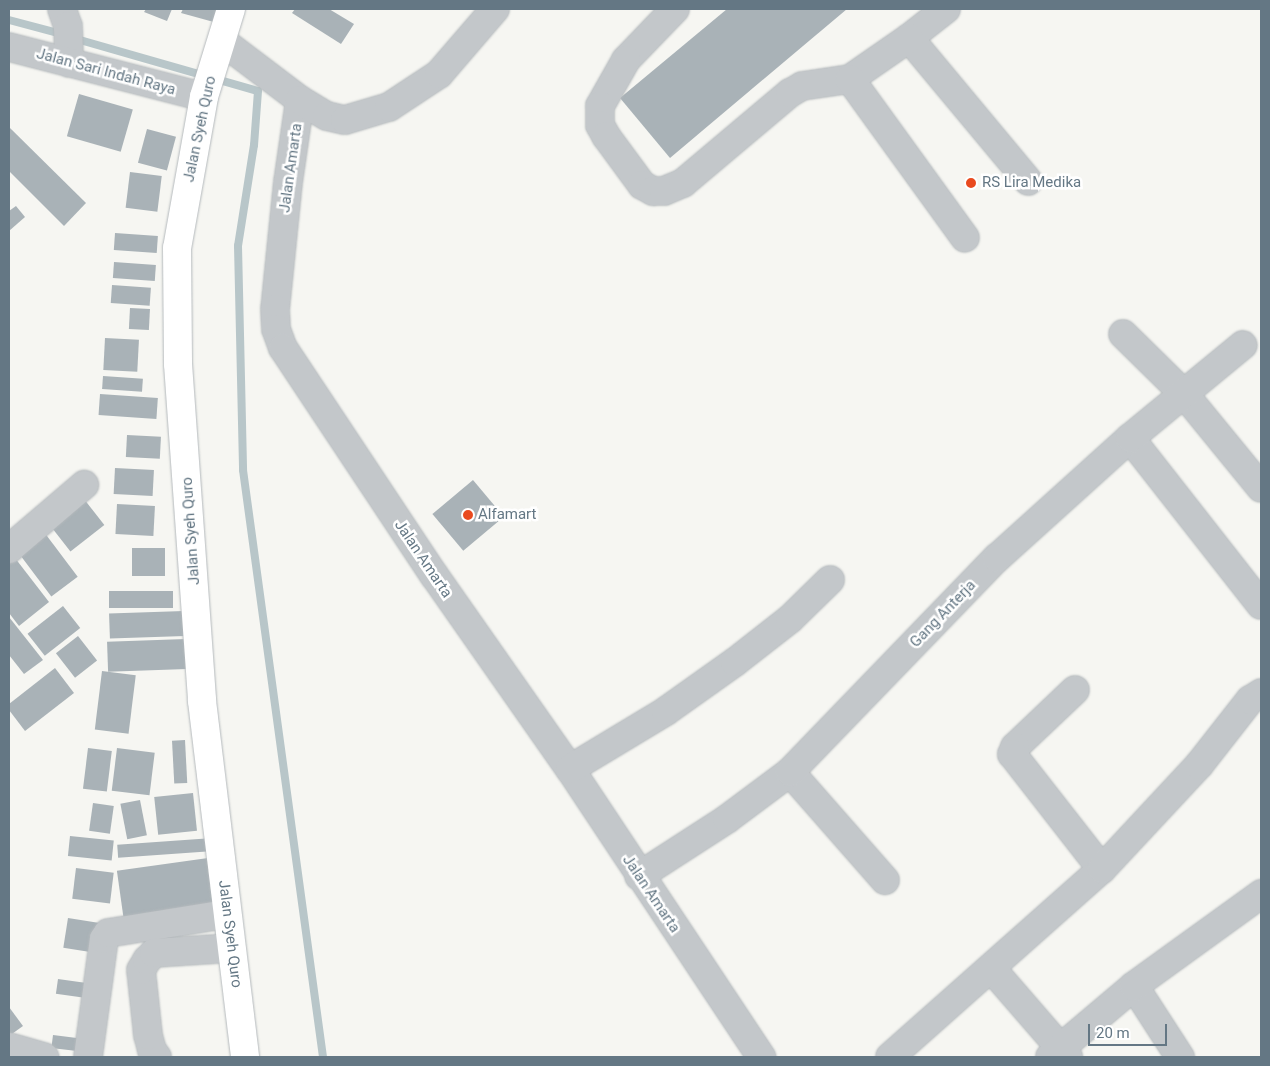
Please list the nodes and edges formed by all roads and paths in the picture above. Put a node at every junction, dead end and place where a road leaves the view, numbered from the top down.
1 (232, 9) edge
2 (495, 9) edge
3 (675, 9) edge
4 (946, 9) edge
5 (67, 36) edge
6 (909, 38) junction
7 (9, 48) edge
8 (219, 48) junction
9 (850, 79) junction
10 (205, 94) junction
11 (300, 100) junction
12 (1028, 181) dead end
13 (965, 238) dead end
14 (1123, 334) dead end
15 (1243, 345) dead end
16 (1185, 395) junction
17 (1130, 438) junction
18 (84, 485) dead end
19 (1261, 488) edge
20 (9, 550) edge
21 (830, 580) dead end
22 (1261, 605) edge
23 (1075, 690) dead end
24 (1261, 693) edge
25 (570, 769) junction
26 (790, 772) junction
27 (1102, 869) junction
28 (639, 876) junction
29 (885, 880) dead end
30 (1261, 894) edge
31 (227, 914) junction
32 (231, 948) junction
33 (991, 968) junction
34 (1134, 986) junction
35 (9, 1047) edge
36 (1060, 1055) edge
37 (45, 1057) edge
38 (88, 1057) edge
39 (157, 1057) edge
40 (246, 1057) edge
41 (761, 1057) edge
42 (890, 1057) edge
43 (1180, 1057) edge

1 - 8 main road, Jalan Syeh Quro
2 - 11 street
3 - 9 street
4 - 6 street
5 - 7 street, Jalan Sari Indah Raya
5 - 10 street, Jalan Sari Indah Raya
6 - 9 street
6 - 12 street
8 - 10 main road, Jalan Syeh Quro
8 - 11 street
9 - 13 street
10 - 31 main road, Jalan Syeh Quro
11 - 25 street, Jalan Amarta
14 - 16 street
15 - 16 street, Gang Anterja
16 - 17 street, Gang Anterja
16 - 19 street
17 - 22 street
17 - 26 street, Gang Anterja
18 - 20 street
21 - 25 street
23 - 27 street
24 - 27 street
25 - 28 street, Jalan Amarta
26 - 28 street, Gang Anterja
26 - 29 street
27 - 33 street
28 - 41 street, Jalan Amarta
30 - 34 street
31 - 32 main road, Jalan Syeh Quro
31 - 38 street
32 - 39 street
32 - 40 main road, Jalan Syeh Quro
33 - 36 street
33 - 42 street
34 - 36 street
34 - 43 street
35 - 37 street

